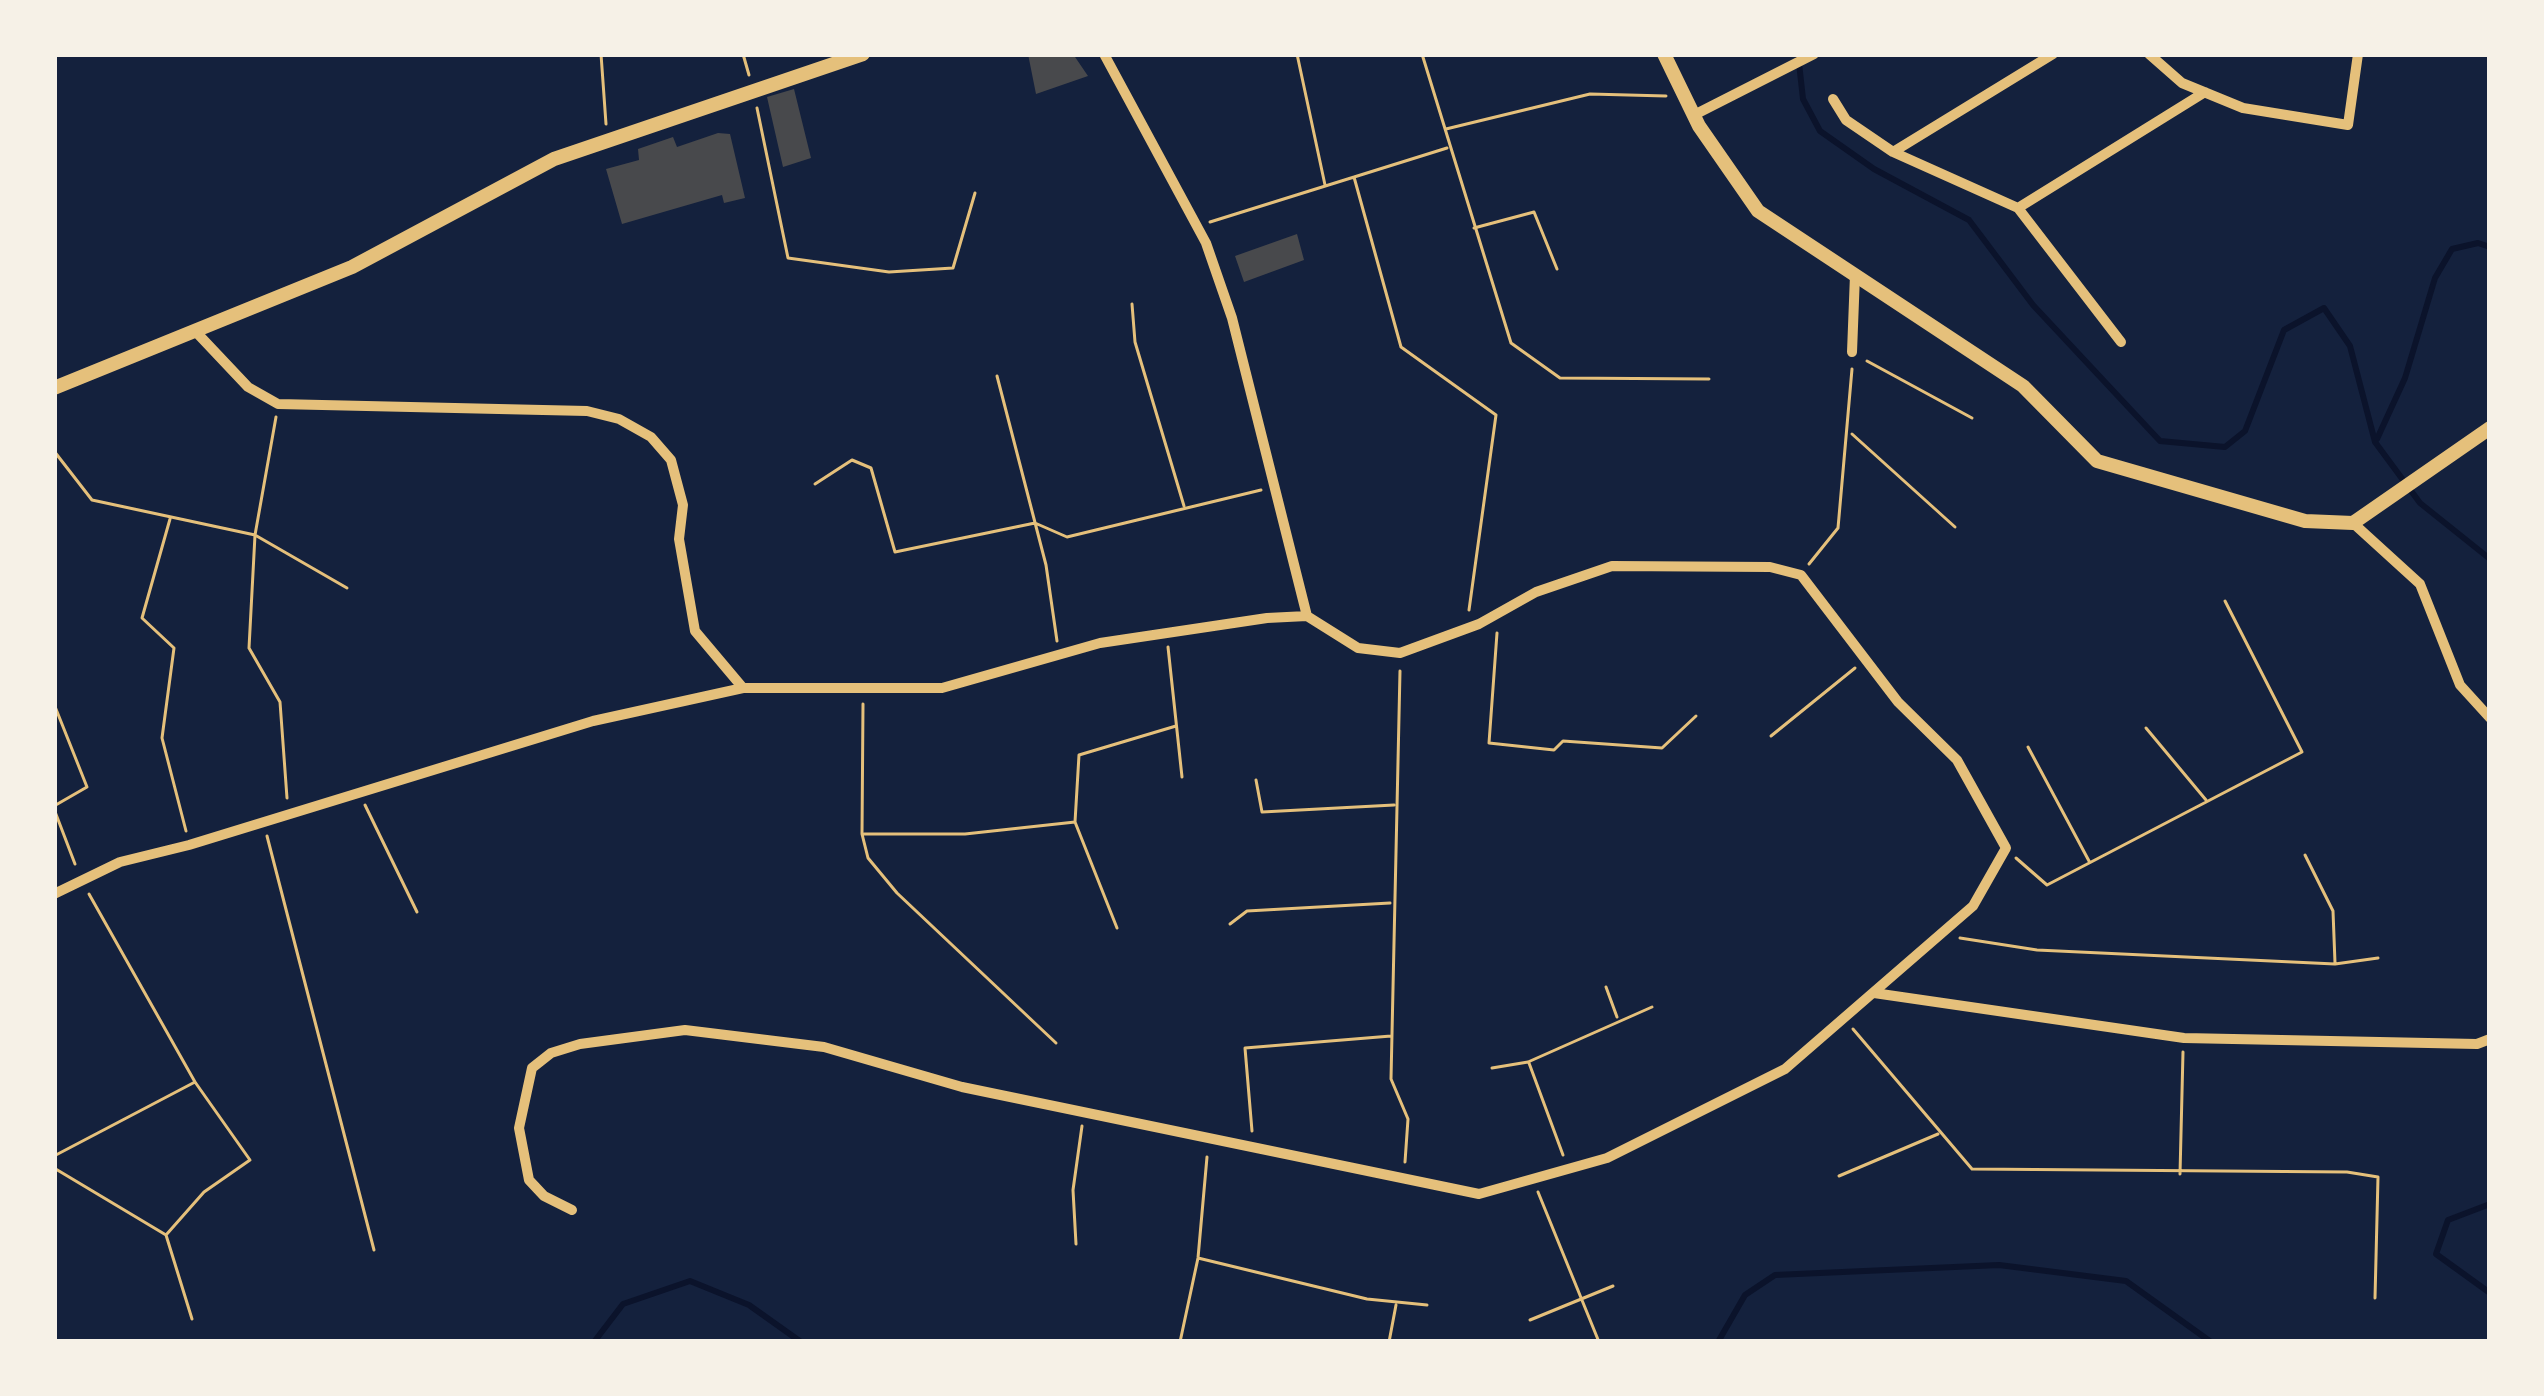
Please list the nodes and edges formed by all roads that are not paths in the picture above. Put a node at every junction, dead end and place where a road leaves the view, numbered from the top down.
1 (863, 54) edge
2 (1104, 54) edge
3 (1664, 54) edge
4 (1814, 54) edge
5 (2053, 54) edge
6 (2149, 54) edge
7 (2358, 54) edge
8 (2205, 92) junction
9 (1833, 99) dead end
10 (1694, 115) junction
11 (1893, 152) junction
12 (2018, 208) junction
13 (1855, 275) junction
14 (197, 333) junction
15 (2122, 342) dead end
16 (1852, 352) road end
17 (54, 388) edge
18 (2490, 428) edge
19 (2353, 523) junction
20 (1307, 616) junction
21 (743, 688) junction
22 (2490, 718) edge
23 (54, 893) edge
24 (1874, 993) junction
25 (2490, 1039) edge
26 (572, 1210) dead end

1 - 14 street
2 - 20 street
3 - 10 street
4 - 10 street
5 - 11 street
6 - 8 street
7 - 8 street
8 - 12 street
9 - 11 street
10 - 13 street
11 - 12 street
12 - 15 street
13 - 16 street
13 - 19 street
14 - 17 street
14 - 21 street
18 - 19 street
19 - 22 street
20 - 21 street
20 - 24 street
21 - 23 street
24 - 25 street
24 - 26 street

